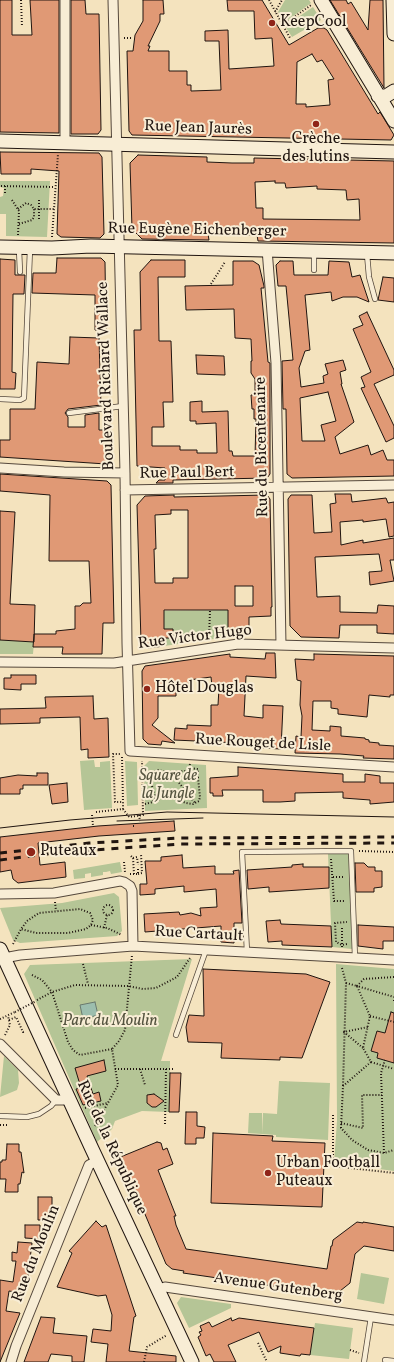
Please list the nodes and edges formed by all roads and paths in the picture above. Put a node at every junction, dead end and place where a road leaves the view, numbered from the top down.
1 (21, 0) edge
2 (65, 0) edge
3 (113, 0) edge
4 (268, 0) edge
5 (282, 0) edge
6 (393, 0) edge
7 (317, 2) edge
8 (276, 12) junction
9 (283, 25) junction
10 (22, 27) dead end
11 (394, 34) edge
12 (124, 38) dead end
13 (132, 38) dead end
14 (290, 38) dead end
15 (394, 90) edge
16 (378, 96) junction
17 (394, 121) edge
18 (0, 141) edge
19 (62, 142) junction
20 (116, 143) junction
21 (394, 152) edge
22 (1, 186) edge
23 (5, 186) junction
24 (55, 187) junction
25 (6, 193) dead end
26 (12, 200) dead end
27 (39, 200) dead end
28 (19, 208) junction
29 (34, 209) junction
30 (39, 209) junction
31 (54, 209) junction
32 (40, 220) dead end
33 (19, 224) junction
34 (0, 247) edge
35 (24, 248) junction
36 (52, 248) junction
37 (118, 248) junction
38 (268, 249) junction
39 (314, 251) junction
40 (366, 252) junction
41 (394, 253) edge
42 (228, 258) dead end
43 (314, 270) dead end
44 (20, 272) dead end
45 (211, 284) dead end
46 (375, 299) dead end
47 (0, 399) edge
48 (123, 406) junction
49 (69, 413) dead end
50 (0, 468) edge
51 (126, 473) junction
52 (394, 485) edge
53 (278, 487) junction
54 (125, 490) junction
55 (210, 610) dead end
56 (209, 640) dead end
57 (281, 645) junction
58 (394, 648) edge
59 (128, 661) junction
60 (0, 662) edge
61 (126, 753) junction
62 (122, 763) dead end
63 (190, 764) dead end
64 (142, 765) dead end
65 (394, 767) edge
66 (163, 771) junction
67 (177, 772) junction
68 (163, 776) dead end
69 (198, 778) junction
70 (123, 802) junction
71 (153, 802) junction
72 (195, 803) junction
73 (145, 804) dead end
74 (123, 809) junction
75 (96, 812) dead end
76 (92, 815) dead end
77 (139, 815) junction
78 (140, 821) dead end
79 (93, 826) dead end
80 (331, 851) junction
81 (351, 851) junction
82 (394, 852) edge
83 (141, 854) dead end
84 (124, 862) dead end
85 (134, 874) junction
86 (138, 874) junction
87 (348, 876) dead end
88 (333, 877) junction
89 (0, 894) edge
90 (350, 901) dead end
91 (55, 902) dead end
92 (56, 910) junction
93 (107, 915) junction
94 (350, 919) dead end
95 (91, 926) junction
96 (104, 928) junction
97 (342, 928) dead end
98 (21, 929) junction
99 (122, 935) dead end
100 (348, 943) dead end
101 (13, 944) dead end
102 (342, 945) junction
103 (133, 946) junction
104 (196, 950) junction
105 (206, 950) junction
106 (247, 952) junction
107 (2, 954) edge
108 (342, 957) junction
109 (355, 958) junction
110 (394, 960) edge
111 (83, 964) dead end
112 (32, 975) dead end
113 (394, 977) edge
114 (346, 983) junction
115 (88, 984) junction
116 (128, 986) junction
117 (357, 986) junction
118 (52, 992) junction
119 (394, 997) edge
120 (8, 1016) junction
121 (370, 1016) junction
122 (0, 1019) edge
123 (394, 1022) edge
124 (368, 1027) junction
125 (344, 1032) junction
126 (176, 1035) dead end
127 (0, 1043) edge
128 (363, 1048) junction
129 (112, 1050) junction
130 (385, 1060) dead end
131 (371, 1062) junction
132 (383, 1066) junction
133 (115, 1069) junction
134 (140, 1069) junction
135 (166, 1069) junction
136 (173, 1069) dead end
137 (394, 1069) edge
138 (145, 1085) dead end
139 (343, 1086) junction
140 (382, 1094) junction
141 (63, 1100) junction
142 (108, 1103) junction
143 (80, 1109) dead end
144 (333, 1115) dead end
145 (0, 1116) edge
146 (341, 1123) junction
147 (165, 1124) dead end
148 (0, 1125) edge
149 (7, 1125) dead end
150 (93, 1130) dead end
151 (394, 1150) edge
152 (384, 1153) junction
153 (97, 1161) junction
154 (394, 1173) edge
155 (158, 1289) junction
156 (371, 1317) junction
157 (394, 1320) edge
158 (170, 1333) dead end
159 (258, 1343) dead end
160 (385, 1360) dead end
161 (394, 1361) edge
162 (11, 1362) edge
163 (144, 1362) edge
164 (192, 1362) edge
165 (267, 1362) edge
166 (364, 1362) edge

1 - 10 path
2 - 19 street
3 - 20 street, Boulevard Richard Wallace
4 - 8 path
5 - 8 path
6 - 11 street
7 - 9 path
7 - 16 street
8 - 9 path
9 - 14 path
12 - 13 path
15 - 16 street
16 - 17 street
18 - 19 street, Rue Jean Jaurès
19 - 20 street, Rue Jean Jaurès
19 - 24 path
20 - 21 street, Rue Jean Jaurès
20 - 37 street, Boulevard Richard Wallace
22 - 23 path
23 - 24 path
23 - 25 path
24 - 31 path
26 - 28 path
27 - 30 path
28 - 29 path
28 - 33 path
29 - 30 path
29 - 33 path
30 - 31 path
30 - 32 path
31 - 36 path
33 - 35 path
34 - 35 street, Rue Eugène Eichenberger
35 - 36 street, Rue Eugène Eichenberger
35 - 44 lane
35 - 47 lane
36 - 37 street, Rue Eugène Eichenberger
37 - 38 street, Rue Eugène Eichenberger
37 - 48 street, Boulevard Richard Wallace
38 - 39 street, Rue Eugène Eichenberger
38 - 53 street, Rue du Bicentenaire
39 - 40 street, Rue Eugène Eichenberger
39 - 43 lane
40 - 41 street, Rue Eugène Eichenberger
40 - 46 lane
42 - 45 path
48 - 49 lane
48 - 51 street, Boulevard Richard Wallace
50 - 51 street
51 - 54 street, Boulevard Richard Wallace
52 - 53 street, Rue Paul Bert
53 - 54 street, Rue Paul Bert
53 - 57 street, Rue du Bicentenaire
54 - 59 street, Boulevard Richard Wallace
55 - 56 path
57 - 58 street, Rue Victor Hugo
57 - 59 street, Rue Victor Hugo
59 - 60 street, Rue Victor Hugo
59 - 61 street, Boulevard Richard Wallace
61 - 65 street, Rue Rouget de Lisle
61 - 70 path
62 - 70 path
63 - 69 path
64 - 77 path
66 - 67 path
66 - 68 path
66 - 71 path
67 - 69 path
67 - 72 path
69 - 72 path
70 - 74 path
71 - 72 path
71 - 73 path
74 - 75 path
74 - 77 path
76 - 79 path
77 - 78 path
80 - 81 lane
80 - 88 path
80 - 106 lane
81 - 82 path
81 - 109 lane
83 - 86 path
84 - 85 path
85 - 86 path
85 - 86 path
87 - 88 path
88 - 90 path
89 - 103 street
91 - 92 path
92 - 95 path
92 - 98 path
93 - 93 path
93 - 96 path
94 - 102 path
95 - 96 path
95 - 98 path
96 - 99 path
97 - 102 path
98 - 101 path
100 - 102 path
102 - 108 path
103 - 104 street, Rue Cartault
103 - 107 street, Rue Cartault
103 - 116 path
104 - 105 street, Rue Cartault
104 - 116 path
105 - 106 street, Rue Cartault
105 - 126 lane
106 - 108 street, Rue Cartault
107 - 141 street, Rue de la République
108 - 109 street, Rue Cartault
108 - 114 path
109 - 110 street, Rue Cartault
111 - 115 path
112 - 118 path
113 - 117 path
114 - 117 path
114 - 125 path
115 - 116 path
115 - 118 path
116 - 129 path
117 - 119 path
117 - 121 path
118 - 120 path, bridge
118 - 129 path
120 - 122 path
120 - 127 path
121 - 123 path
121 - 124 path
124 - 125 path
124 - 128 path
125 - 128 path
125 - 139 path
127 - 141 street
128 - 131 path
129 - 133 path
130 - 132 path
131 - 132 path
131 - 139 path
132 - 137 path
132 - 140 path
133 - 134 path
133 - 142 path
134 - 135 path
134 - 138 path
135 - 136 path
135 - 147 path
139 - 146 path
140 - 146 path
140 - 152 path
141 - 145 lane
141 - 153 street, Rue de la République
142 - 143 path
142 - 150 path
144 - 154 path
146 - 152 path
148 - 149 path
151 - 152 path
153 - 155 street, Rue de la République
153 - 162 street, Rue du Moulin
155 - 156 street, Avenue Gutenberg
155 - 164 street, Rue de la République
156 - 157 street, Avenue Gutenberg
156 - 166 lane
158 - 163 path
159 - 165 path
160 - 161 lane

